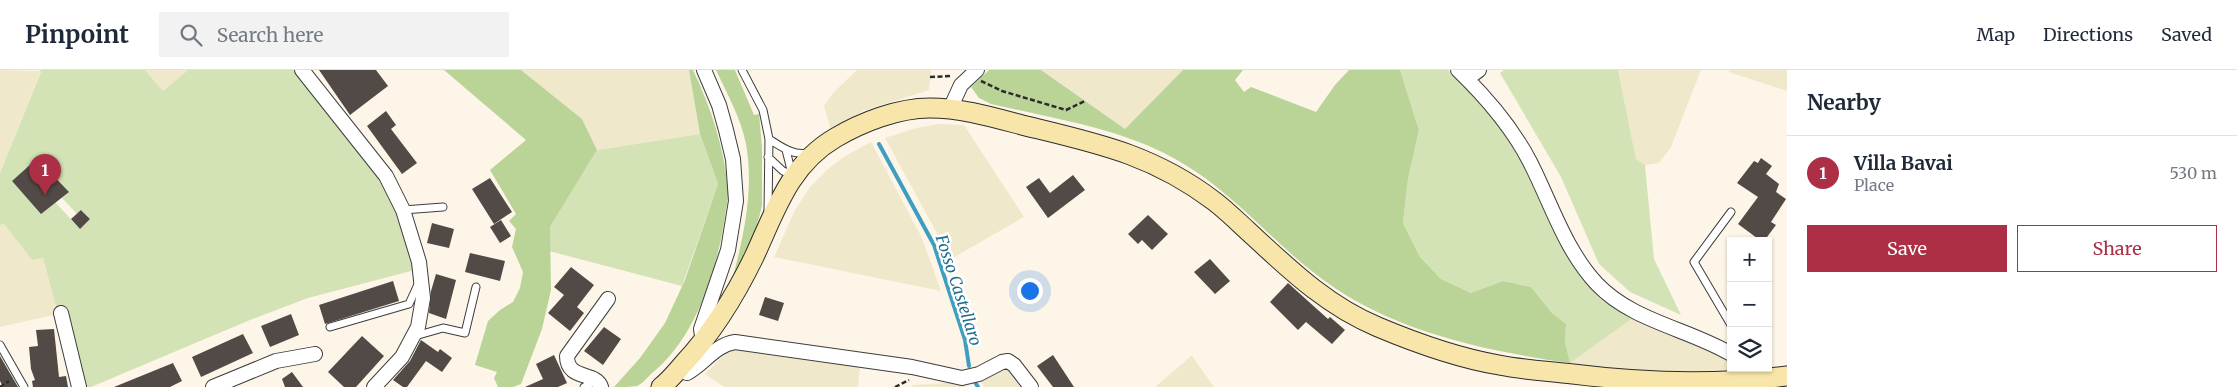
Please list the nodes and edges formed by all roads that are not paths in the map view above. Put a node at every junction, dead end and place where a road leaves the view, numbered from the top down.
1 (704, 70) edge
2 (742, 70) edge
3 (1479, 70) edge
4 (974, 73) edge
5 (1462, 74) edge
6 (306, 75) edge
7 (950, 109) junction
8 (769, 139) junction
9 (786, 150) junction
10 (815, 151) junction
11 (768, 157) junction
12 (793, 175) junction
13 (443, 207) dead end
14 (403, 210) junction
15 (1731, 212) dead end
16 (768, 225) junction
17 (422, 279) junction
18 (476, 287) dead end
19 (608, 299) dead end
20 (62, 313) dead end
21 (1727, 317) edge
22 (330, 327) dead end
23 (414, 336) junction
24 (703, 343) junction
25 (0, 345) edge
26 (1727, 352) edge
27 (315, 354) dead end
28 (678, 369) junction
29 (1742, 374) edge
30 (1787, 376) edge
31 (1592, 382) edge
32 (599, 384) edge
33 (24, 387) edge
34 (78, 387) edge
35 (212, 387) edge
36 (374, 387) edge
37 (584, 387) edge
38 (661, 387) edge
39 (1031, 387) edge

1 - 24 street
2 - 8 lane
3 - 5 street
4 - 7 street
5 - 26 street
6 - 14 street
7 - 10 main road
7 - 31 main road
8 - 9 lane
8 - 11 lane
9 - 10 lane
9 - 12 lane
10 - 12 main road
11 - 12 lane
11 - 16 lane
12 - 16 main road
13 - 14 lane
14 - 17 street
15 - 21 lane
16 - 24 main road
17 - 22 lane
17 - 23 street
18 - 23 lane
19 - 32 street
20 - 34 street
23 - 36 street
24 - 28 main road
25 - 33 lane
27 - 35 street
28 - 38 main road
28 - 39 street
29 - 30 main road
29 - 31 main road
32 - 37 lane

